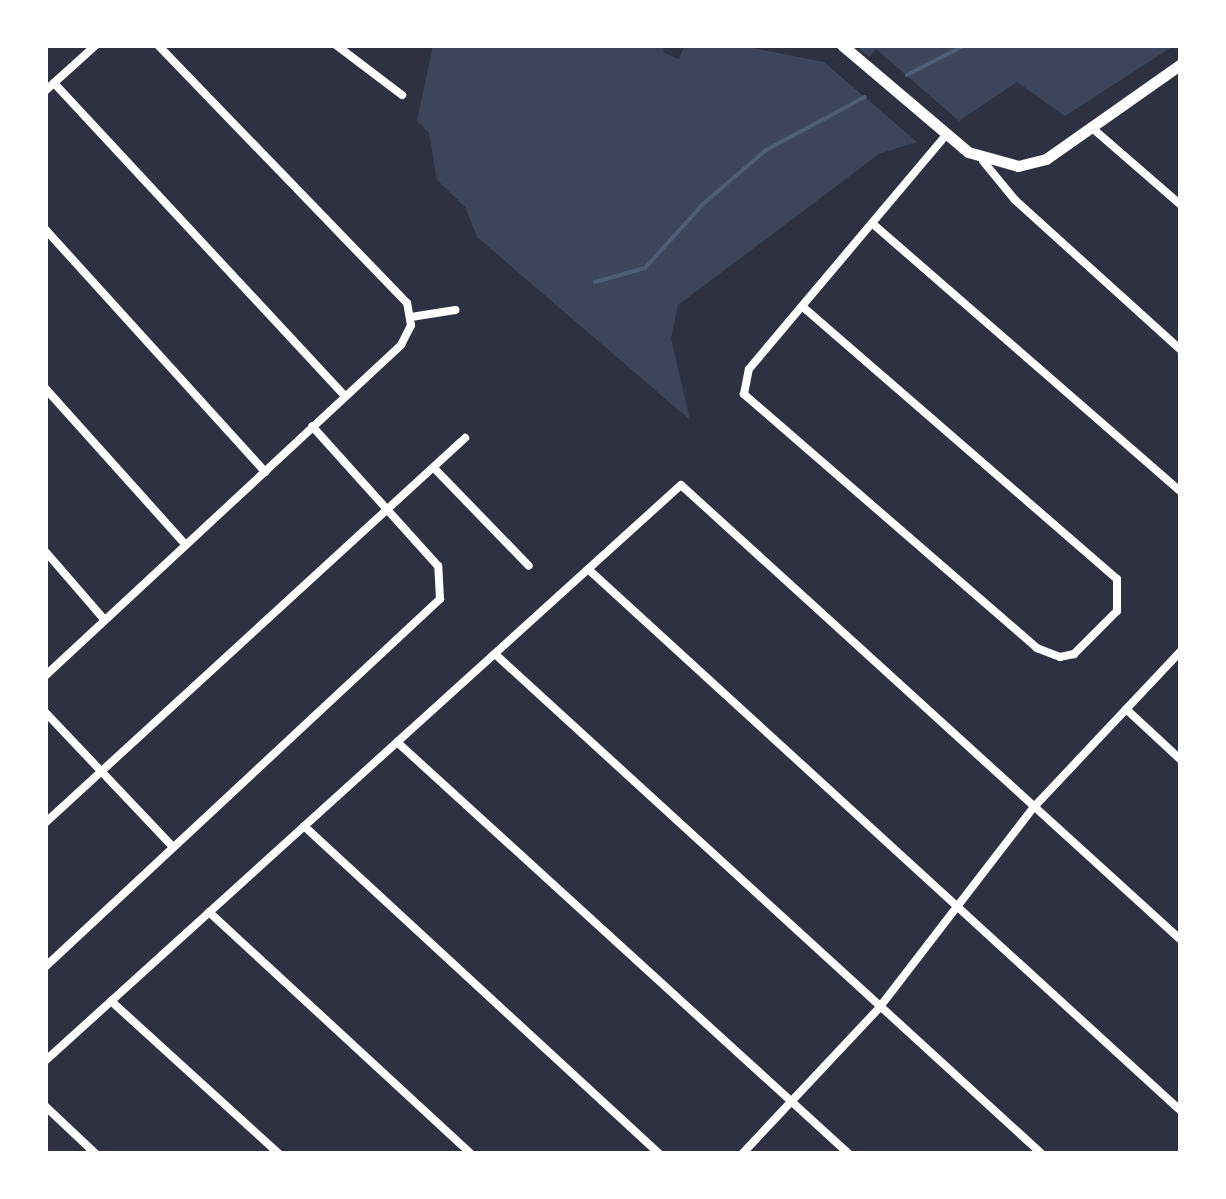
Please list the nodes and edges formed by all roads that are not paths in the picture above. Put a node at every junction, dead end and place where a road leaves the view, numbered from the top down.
1 (96, 45) edge
2 (158, 45) edge
3 (336, 45) edge
4 (356, 45) edge
5 (842, 45) edge
6 (352, 58) junction
7 (1181, 64) edge
8 (54, 83) junction
9 (45, 91) edge
10 (402, 96) dead end
11 (1091, 128) junction
12 (945, 136) junction
13 (983, 161) junction
14 (1181, 205) edge
15 (872, 224) junction
16 (45, 229) edge
17 (803, 308) junction
18 (455, 310) dead end
19 (411, 317) junction
20 (1181, 350) edge
21 (45, 388) edge
22 (345, 396) junction
23 (312, 426) junction
24 (465, 438) dead end
25 (434, 468) junction
26 (265, 472) junction
27 (1181, 492) edge
28 (389, 511) junction
29 (185, 544) junction
30 (45, 551) edge
31 (529, 566) dead end
32 (588, 569) junction
33 (104, 618) junction
34 (1181, 651) edge
35 (495, 654) junction
36 (45, 676) edge
37 (1126, 709) junction
38 (45, 712) edge
39 (397, 742) junction
40 (1181, 760) edge
41 (103, 770) junction
42 (1032, 808) junction
43 (45, 823) edge
44 (304, 826) junction
45 (173, 847) junction
46 (957, 907) junction
47 (208, 912) junction
48 (1181, 940) edge
49 (45, 967) edge
50 (110, 1001) junction
51 (879, 1008) junction
52 (45, 1062) edge
53 (791, 1100) junction
54 (45, 1106) edge
55 (1181, 1111) edge
56 (96, 1154) edge
57 (279, 1154) edge
58 (470, 1154) edge
59 (659, 1154) edge
60 (742, 1154) edge
61 (849, 1154) edge
62 (1042, 1154) edge

1 - 8 street
2 - 19 street
3 - 6 street
4 - 6 street
5 - 12 main road
6 - 10 street
7 - 11 main road
8 - 9 street
8 - 22 street
11 - 13 main road
11 - 14 street
12 - 13 main road
12 - 15 street
13 - 20 street
15 - 17 street
15 - 27 street
16 - 26 street
17 - 17 street
18 - 19 street
19 - 22 street
21 - 29 street
22 - 23 street
23 - 26 street
23 - 28 street
24 - 25 street
25 - 28 street
25 - 31 street
26 - 29 street
28 - 41 street
28 - 45 street
29 - 33 street
30 - 33 street
32 - 35 street
32 - 42 street
32 - 46 street
33 - 36 street
34 - 37 street
35 - 39 street
35 - 51 street
37 - 40 street
37 - 42 street
38 - 41 street
39 - 44 street
39 - 53 street
41 - 43 street
41 - 45 street
42 - 46 street
42 - 48 street
44 - 47 street
44 - 59 street
45 - 49 street
46 - 51 street
46 - 55 street
47 - 50 street
47 - 58 street
50 - 52 street
50 - 57 street
51 - 53 street
51 - 62 street
53 - 60 street
53 - 61 street
54 - 56 street

